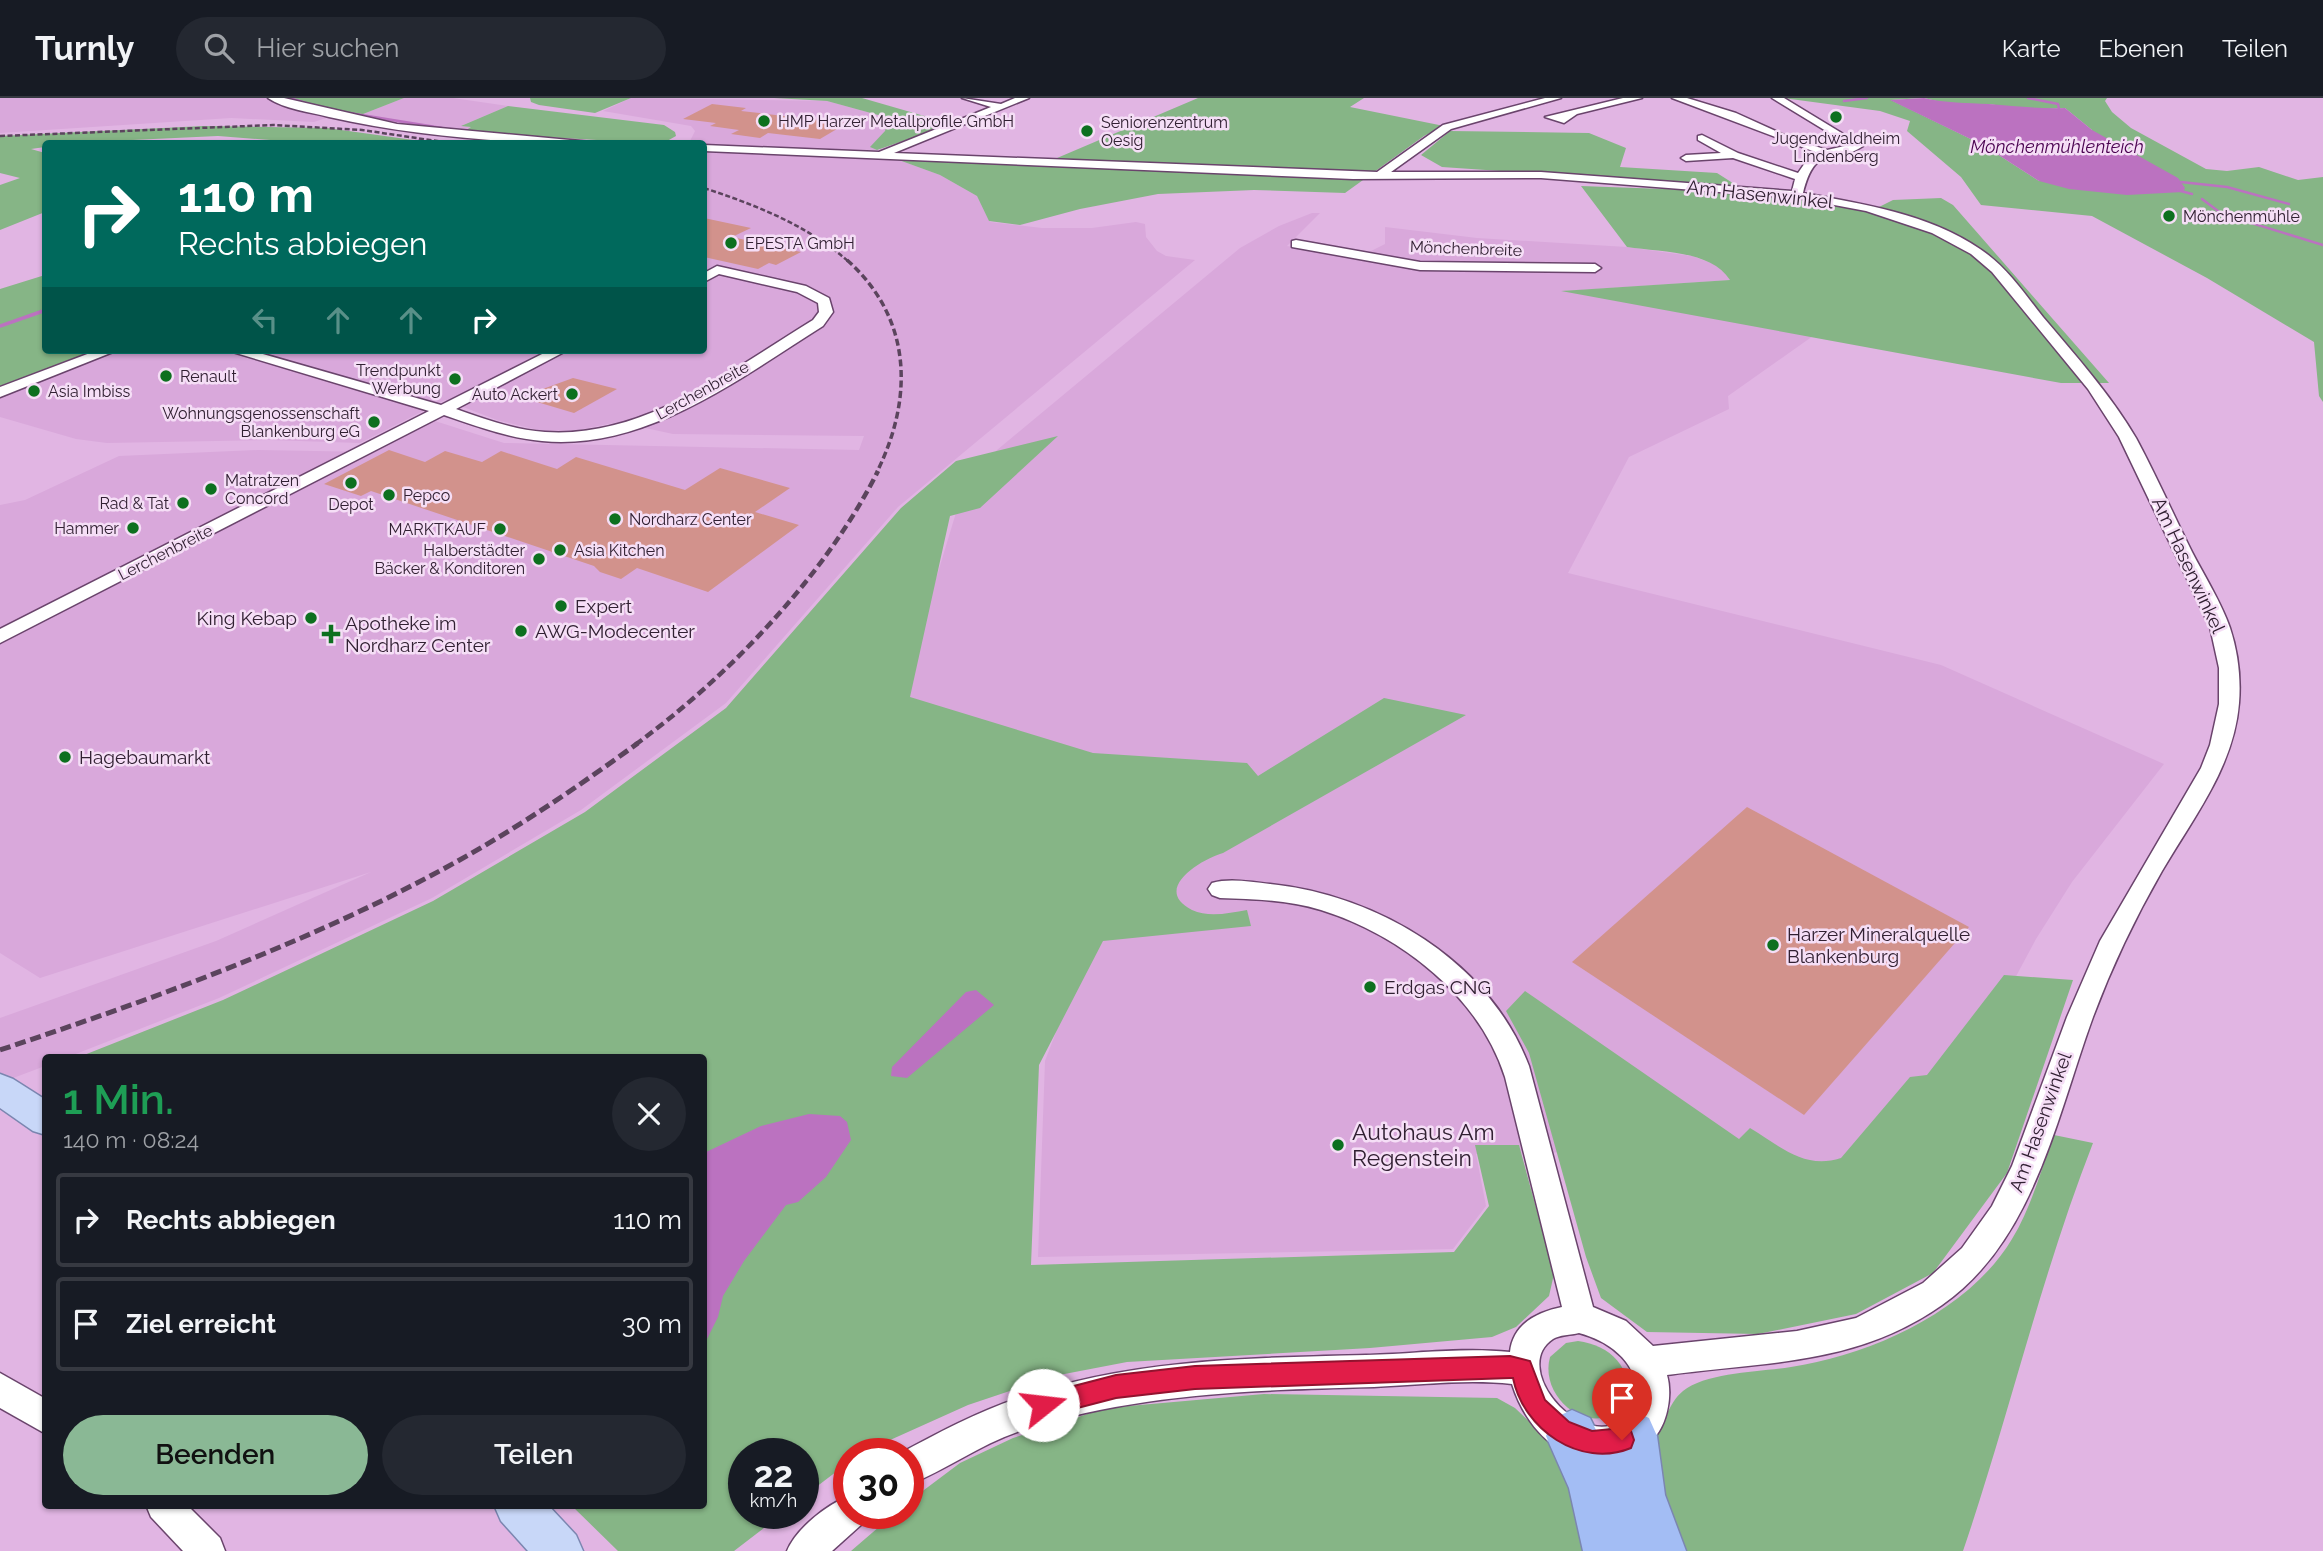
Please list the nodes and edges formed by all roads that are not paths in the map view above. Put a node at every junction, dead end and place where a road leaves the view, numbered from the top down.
1 (274, 98) edge
2 (967, 98) edge
3 (1024, 98) edge
4 (1556, 98) edge
5 (1637, 98) edge
6 (1677, 98) edge
7 (1777, 98) edge
8 (1002, 107) junction
9 (1573, 113) dead end
10 (1702, 138) dead end
11 (548, 140) edge
12 (707, 148) edge
13 (1823, 152) junction
14 (881, 155) junction
15 (1734, 155) junction
16 (1406, 157) junction
17 (1686, 158) dead end
18 (1453, 174) junction
19 (1379, 176) junction
20 (1798, 186) junction
21 (1296, 244) dead end
22 (1595, 268) dead end
23 (708, 272) edge
24 (100, 354) edge
25 (247, 354) edge
26 (553, 354) edge
27 (0, 392) edge
28 (443, 410) junction
29 (0, 637) edge
30 (1220, 889) dead end
31 (1, 1089) edge
32 (42, 1117) edge
33 (1579, 1318) junction
34 (1646, 1363) junction
35 (1522, 1369) junction
36 (0, 1389) edge
37 (42, 1415) edge
38 (1631, 1436) junction
39 (1572, 1437) junction
40 (924, 1460) edge
41 (167, 1509) edge
42 (521, 1509) edge
43 (833, 1527) edge
44 (207, 1551) edge
45 (560, 1551) edge
46 (805, 1551) edge
47 (1610, 1551) edge
48 (1658, 1551) edge

1 - 11 street
2 - 8 street
3 - 8 street
4 - 16 street
5 - 9 street
6 - 13 street
7 - 13 street
8 - 14 street
10 - 15 street
12 - 14 street, Am Hasenwinkel
13 - 20 street
14 - 19 street, Am Hasenwinkel
15 - 17 street
15 - 20 street
16 - 18 street
16 - 19 street
18 - 19 street, Am Hasenwinkel
18 - 20 street, Am Hasenwinkel
20 - 34 street, Am Hasenwinkel
21 - 22 street, Mönchenbreite
23 - 28 street, Lerchenbreite
24 - 27 street
25 - 28 street, Lerchenbreite
26 - 28 street, Lerchenbreite
28 - 29 street, Lerchenbreite
30 - 33 street
31 - 32 main road
33 - 34 street
33 - 35 street
34 - 38 street
35 - 39 street
35 - 40 street
36 - 37 street
38 - 39 street
38 - 48 highway
39 - 47 highway
41 - 44 street
42 - 45 main road
43 - 46 street

